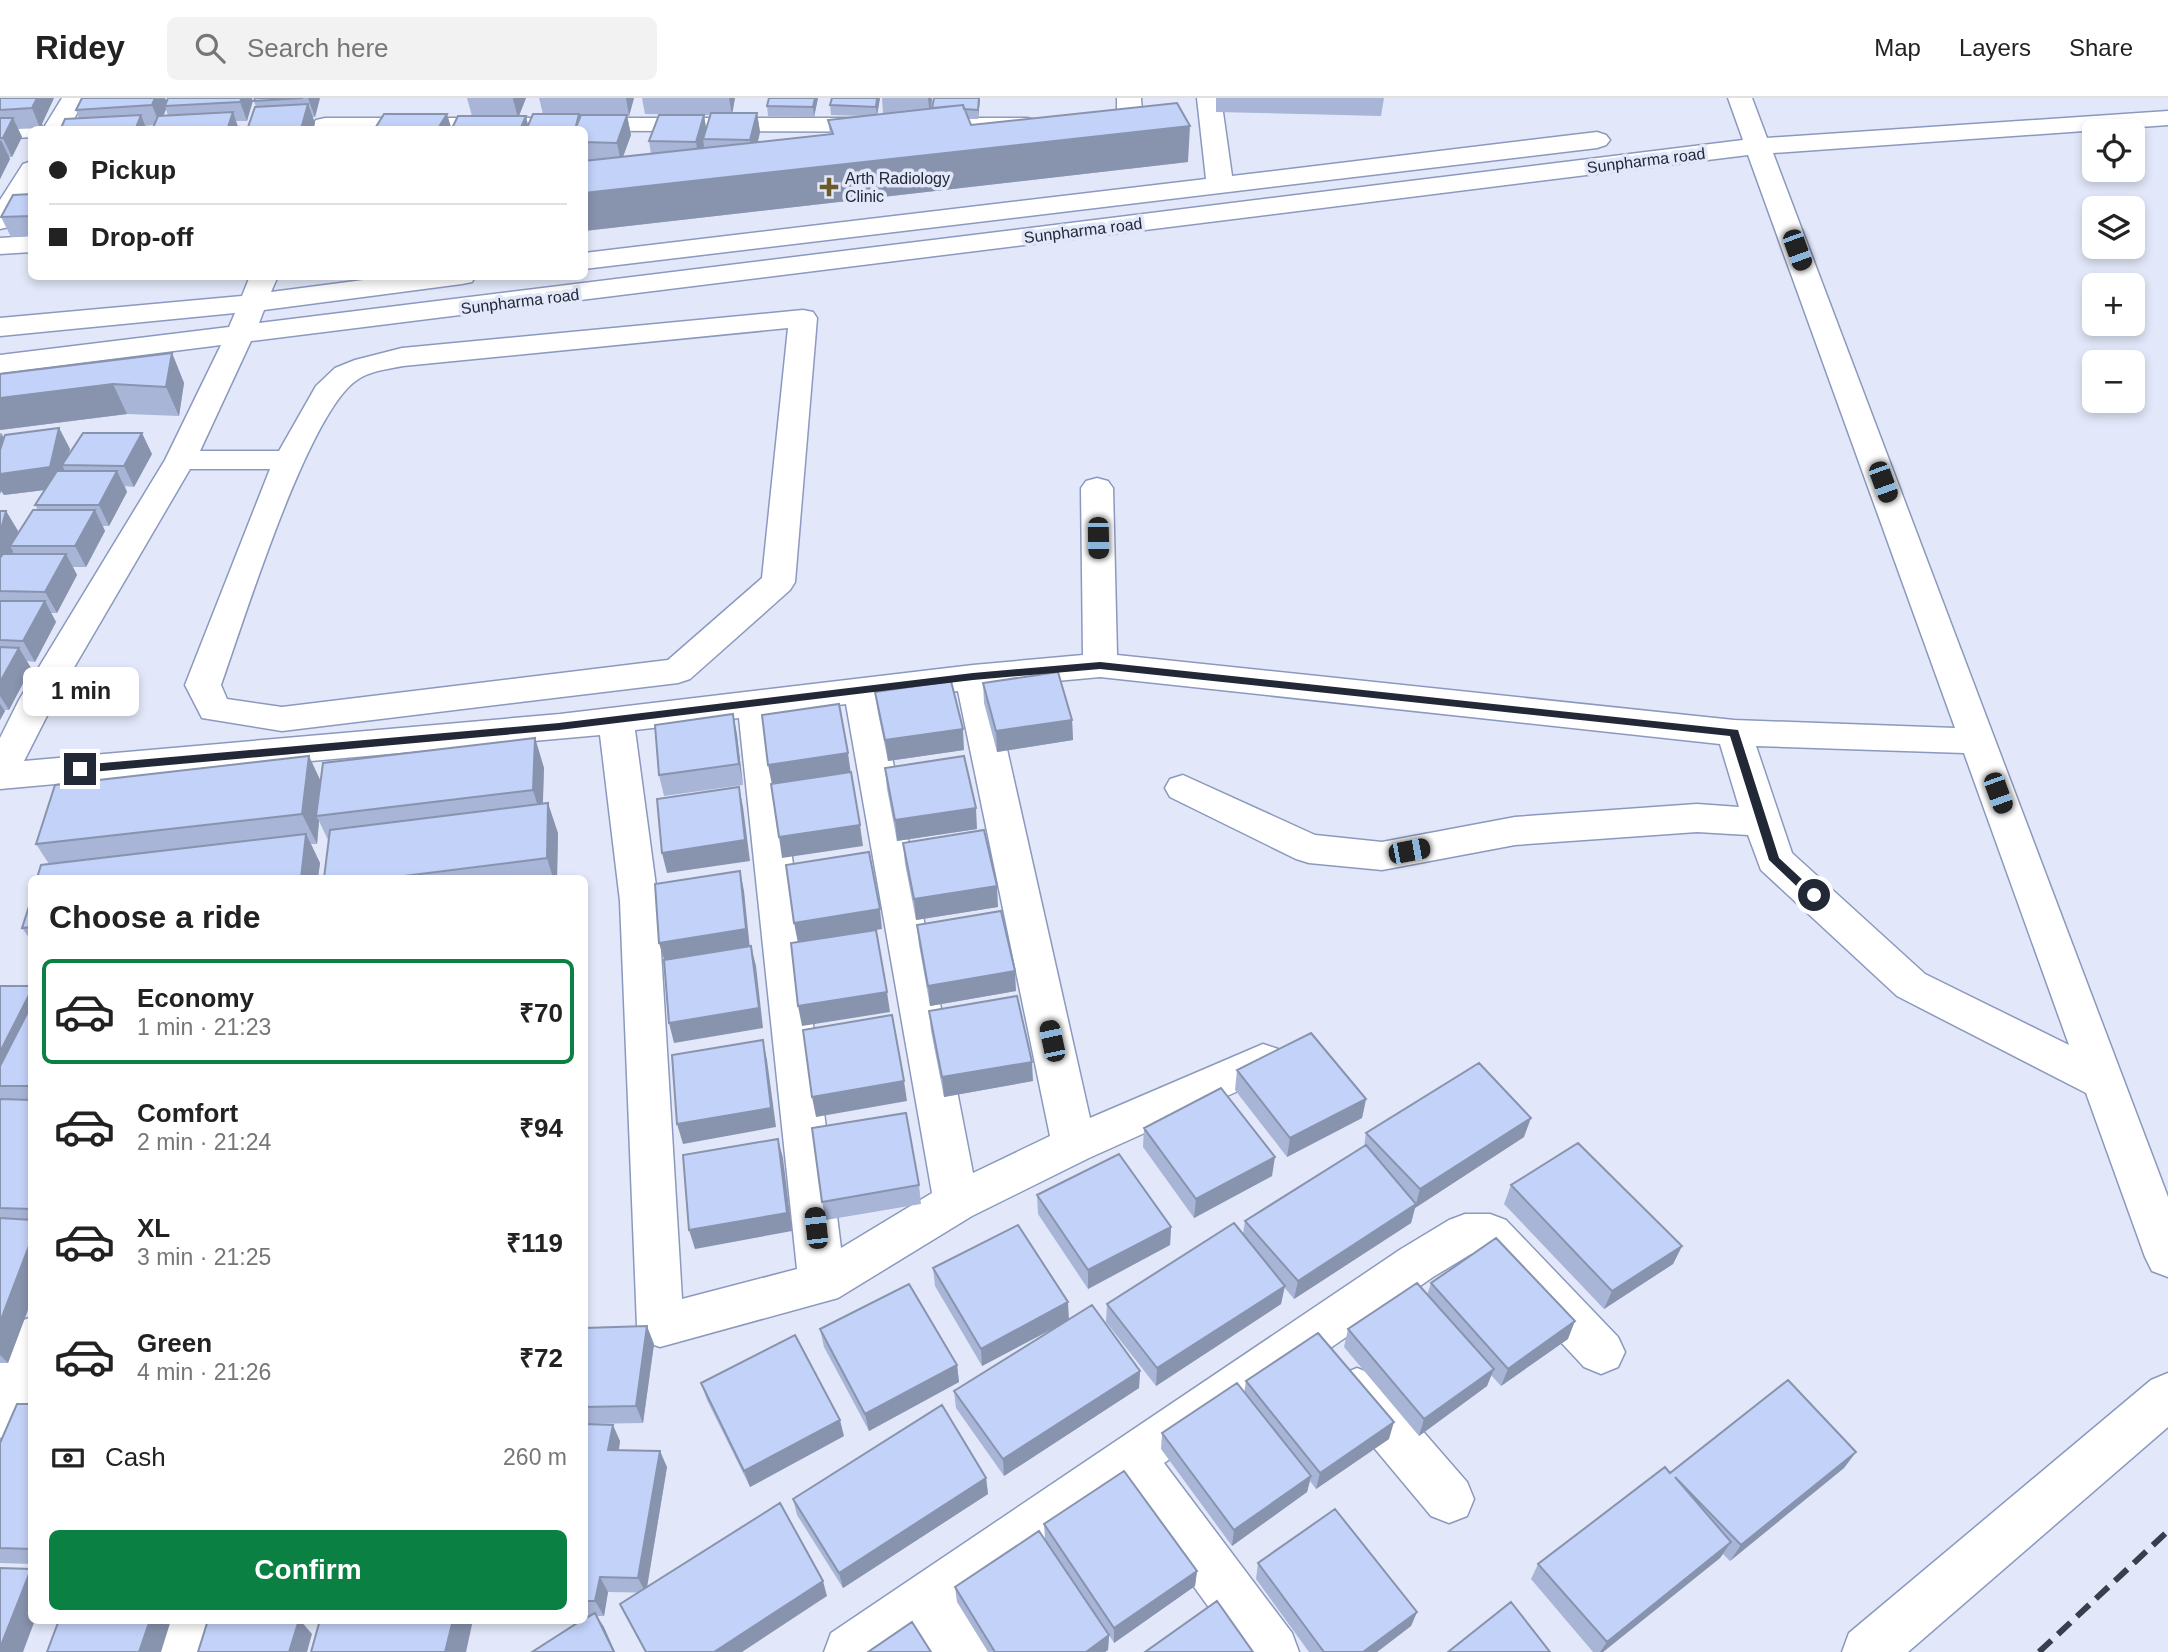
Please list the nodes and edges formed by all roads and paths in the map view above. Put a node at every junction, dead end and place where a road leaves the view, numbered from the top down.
1 (112, 98) edge
2 (1129, 98) edge
3 (1209, 98) edge
4 (73, 99) edge
5 (2168, 118) edge
6 (327, 120) edge
7 (1750, 122) edge
8 (57, 126) edge
9 (28, 130) edge
10 (0, 132) edge
11 (1627, 136) dead end
12 (24, 174) edge
13 (1220, 184) junction
14 (0, 220) edge
15 (28, 244) edge
16 (0, 246) edge
17 (588, 261) edge
18 (404, 280) edge
19 (259, 290) edge
20 (0, 327) edge
21 (240, 335) junction
22 (0, 365) edge
23 (180, 460) junction
24 (289, 460) junction
25 (1097, 488) dead end
26 (1100, 665) junction
27 (973, 677) junction
28 (861, 690) junction
29 (755, 703) junction
30 (615, 720) junction
31 (1734, 733) junction
32 (1978, 741) junction
33 (0, 775) edge
34 (1183, 788) dead end
35 (1762, 822) junction
36 (1263, 1061) edge
37 (2104, 1082) junction
38 (1074, 1145) junction
39 (956, 1202) junction
40 (2168, 1257) edge
41 (822, 1283) junction
42 (1311, 1337) junction
43 (28, 1348) edge
44 (1601, 1352) dead end
45 (11, 1391) edge
46 (2168, 1396) edge
47 (1130, 1458) junction
48 (1449, 1499) dead end
49 (928, 1601) junction
50 (187, 1624) edge
51 (177, 1652) edge
52 (850, 1652) edge
53 (962, 1652) edge
54 (1273, 1652) edge
55 (1868, 1652) edge

1 - 4 street
2 - 6 street
3 - 13 street
4 - 8 street
5 - 7 street, Sunpharma road
7 - 21 street, Sunpharma road
7 - 32 street
9 - 10 street
11 - 13 street, Sunpharma road
12 - 14 street
13 - 17 street, Sunpharma road
15 - 16 street
18 - 19 street, Sunpharma road
19 - 20 street, Sunpharma road
19 - 21 street
21 - 22 street, Sunpharma road
21 - 23 street
23 - 24 street
23 - 33 street
24 - 24 street
25 - 26 street
26 - 27 street
26 - 31 street
27 - 28 street
27 - 38 street
28 - 29 street
28 - 39 street
29 - 30 street
29 - 41 street
30 - 33 street
30 - 41 street
31 - 32 street
31 - 35 street
32 - 37 street
34 - 35 street
35 - 37 street
36 - 38 street
37 - 40 street
38 - 39 street
39 - 41 street
42 - 44 street
42 - 47 street
42 - 48 street
43 - 45 street
46 - 55 street
47 - 49 street
47 - 54 street
49 - 52 street
49 - 53 street
50 - 51 street

